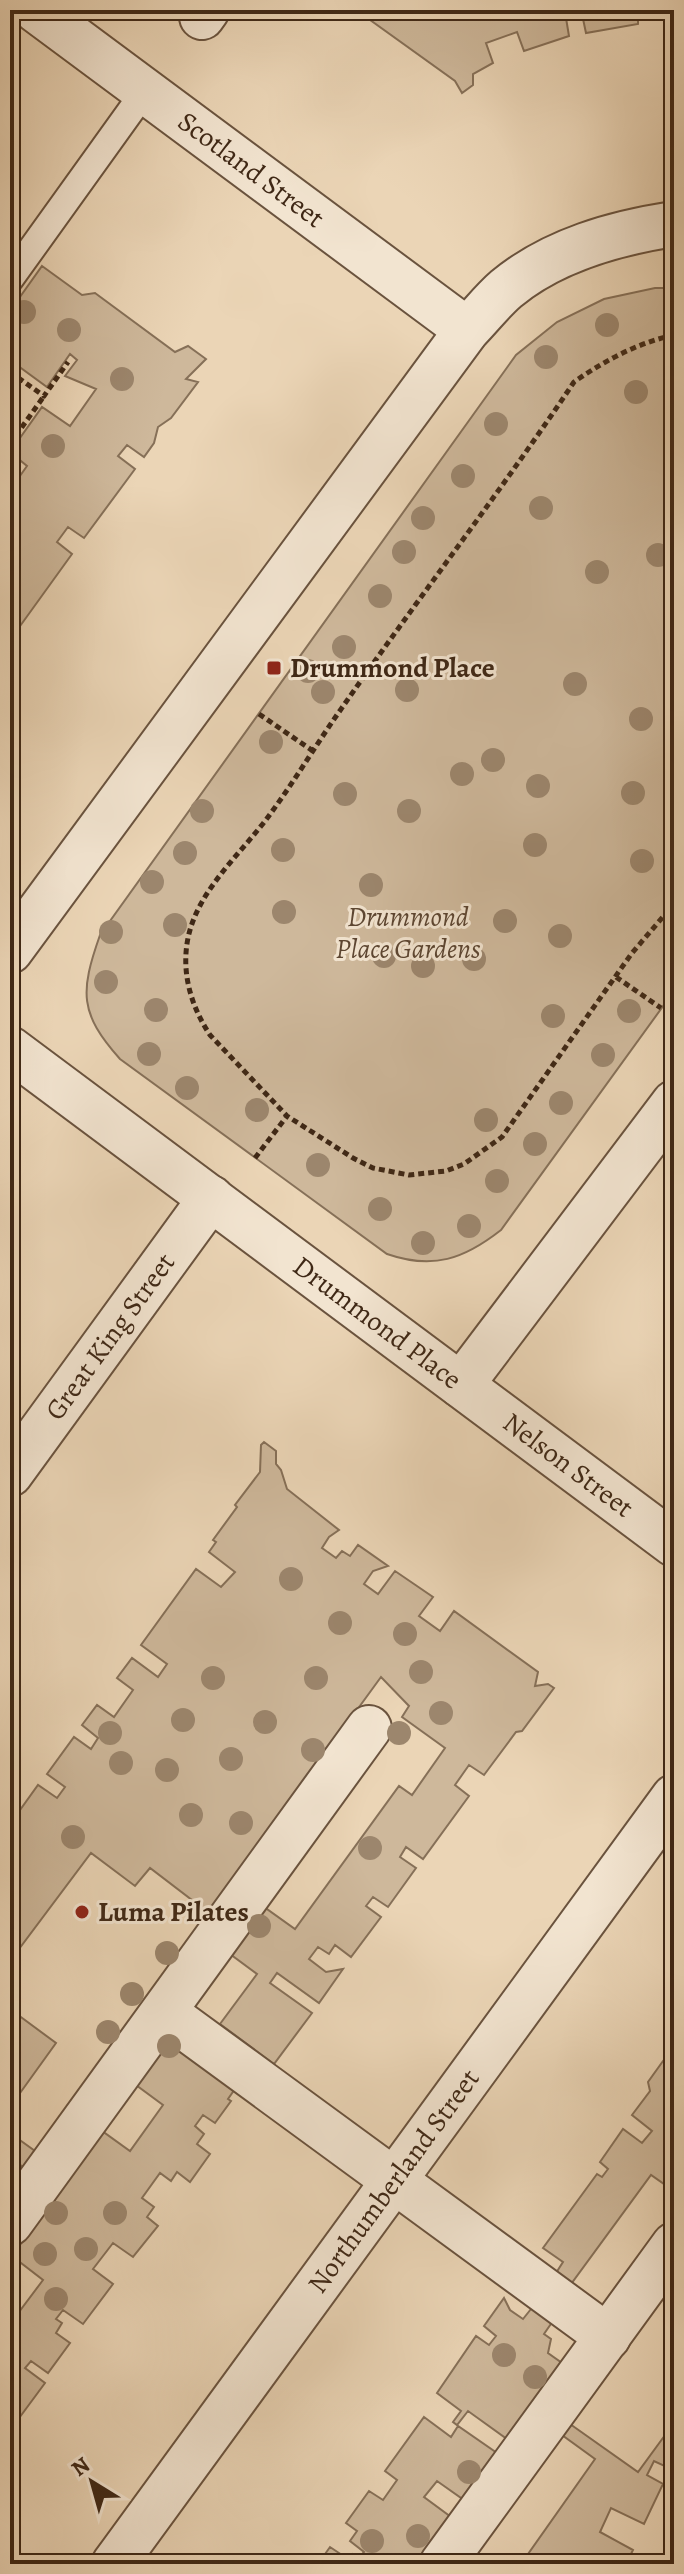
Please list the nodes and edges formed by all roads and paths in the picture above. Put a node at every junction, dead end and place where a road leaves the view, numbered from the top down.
1 (36, 10) edge
2 (145, 91) junction
3 (674, 224) edge
4 (10, 279) edge
5 (467, 330) junction
6 (674, 335) edge
7 (68, 362) dead end
8 (10, 372) edge
9 (44, 396) junction
10 (10, 444) edge
11 (259, 714) dead end
12 (313, 751) junction
13 (674, 904) edge
14 (10, 951) edge
15 (616, 977) junction
16 (661, 1008) dead end
17 (10, 1049) edge
18 (674, 1103) edge
19 (287, 1116) junction
20 (255, 1158) dead end
21 (211, 1198) junction
22 (461, 1385) junction
23 (10, 1474) edge
24 (674, 1544) edge
25 (369, 1728) dead end
26 (674, 1797) edge
27 (660, 1845) edge
28 (164, 2012) junction
29 (394, 2181) junction
30 (10, 2223) edge
31 (674, 2245) edge
32 (608, 2337) junction
33 (114, 2564) edge
34 (442, 2564) edge

1 - 2 street, Scotland Street
2 - 4 lane
2 - 5 street, Scotland Street
3 - 5 street
5 - 14 street
6 - 12 path
7 - 9 path
8 - 9 path
9 - 10 path
11 - 12 path
12 - 19 path
13 - 15 path
15 - 16 path
15 - 19 path
17 - 21 street, Drummond Place
18 - 22 street, Drummond Place
19 - 20 path
21 - 22 street, Drummond Place
21 - 23 street, Great King Street
22 - 24 street, Nelson Street
25 - 28 street
26 - 27 street, Northumberland Street
27 - 29 street, Northumberland Street
28 - 29 street
28 - 30 street
29 - 32 street
29 - 33 street, Northumberland Street
31 - 32 street
32 - 34 street

